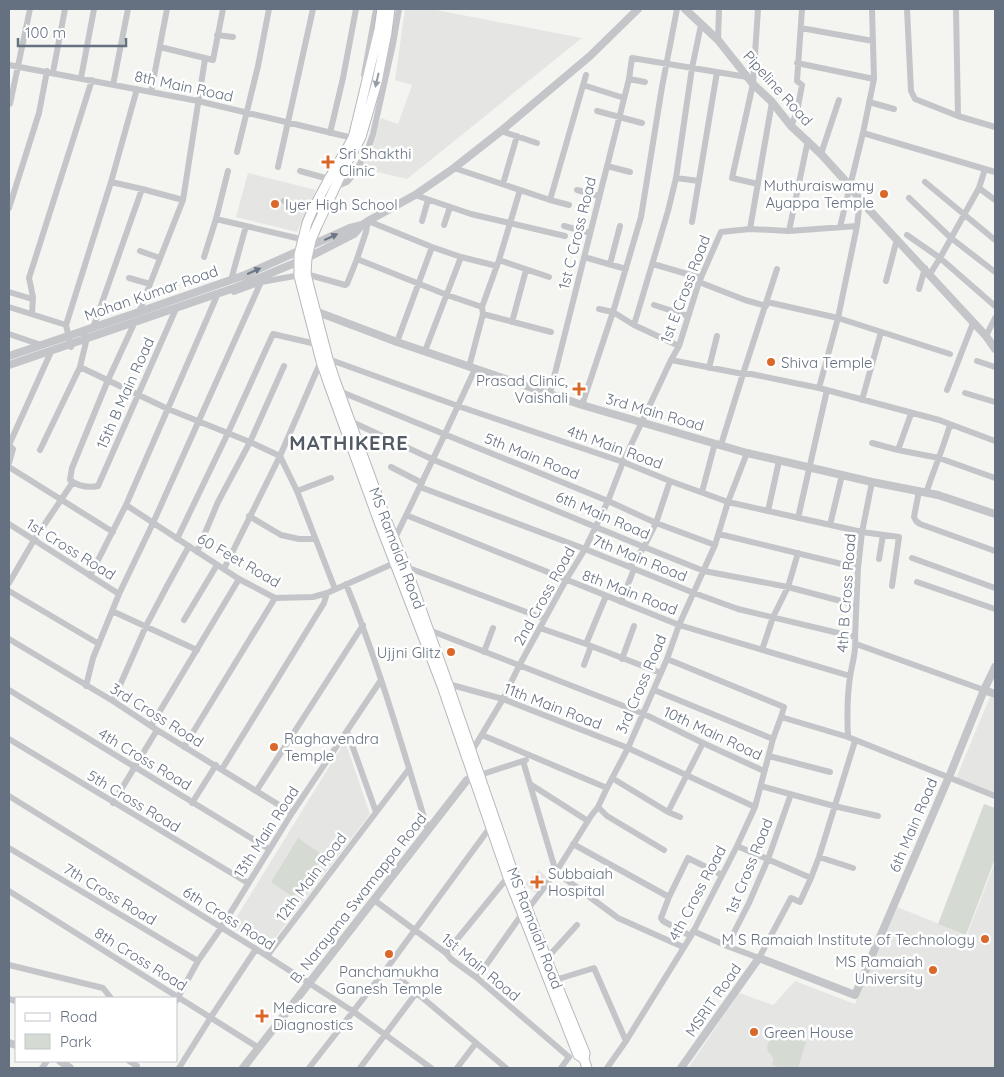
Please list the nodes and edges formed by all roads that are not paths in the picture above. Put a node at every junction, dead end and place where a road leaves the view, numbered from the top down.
1 (30, 9) edge
2 (64, 9) edge
3 (94, 9) edge
4 (128, 9) edge
5 (167, 9) edge
6 (223, 9) edge
7 (269, 9) edge
8 (313, 9) edge
9 (356, 9) edge
10 (376, 9) edge
11 (382, 9) edge
12 (390, 9) edge
13 (399, 9) edge
14 (638, 9) edge
15 (677, 9) edge
16 (685, 9) edge
17 (719, 9) edge
18 (758, 9) edge
19 (802, 9) edge
20 (872, 9) edge
21 (907, 9) edge
22 (956, 9) edge
23 (375, 18) junction
24 (397, 21) junction
25 (701, 25) junction
26 (801, 28) junction
27 (383, 31) junction
28 (217, 35) junction
29 (233, 38) dead end
30 (718, 40) junction
31 (873, 41) junction
32 (160, 48) junction
33 (205, 59) junction
34 (667, 63) junction
35 (798, 64) junction
36 (9, 65) edge
37 (18, 66) junction
38 (692, 68) junction
39 (50, 72) junction
40 (717, 72) junction
41 (586, 75) dead end
42 (747, 77) junction
43 (81, 78) junction
44 (874, 79) junction
45 (92, 80) junction
46 (628, 80) junction
47 (645, 82) dead end
48 (753, 84) junction
49 (114, 85) junction
50 (583, 85) junction
51 (11, 86) edge
52 (137, 89) junction
53 (151, 92) junction
54 (624, 98) junction
55 (840, 100) dead end
56 (198, 101) junction
57 (772, 102) junction
58 (869, 102) junction
59 (9, 104) edge
60 (894, 109) dead end
61 (597, 111) dead end
62 (247, 112) junction
63 (958, 116) junction
64 (619, 117) junction
65 (288, 123) junction
66 (642, 123) dead end
67 (791, 126) junction
68 (995, 127) edge
69 (501, 131) junction
70 (330, 133) junction
71 (863, 133) junction
72 (516, 136) junction
73 (352, 138) junction
74 (808, 140) junction
75 (537, 143) dead end
76 (237, 152) dead end
77 (821, 154) junction
78 (607, 166) junction
79 (278, 167) dead end
80 (454, 168) junction
81 (985, 168) junction
82 (228, 171) dead end
83 (300, 171) dead end
84 (630, 172) dead end
85 (995, 172) edge
86 (676, 178) junction
87 (329, 179) junction
88 (111, 182) junction
89 (699, 182) junction
90 (925, 182) dead end
91 (503, 184) junction
92 (758, 184) junction
93 (850, 186) junction
94 (335, 187) junction
95 (979, 188) junction
96 (142, 189) junction
97 (520, 190) junction
98 (577, 190) dead end
99 (415, 195) junction
100 (599, 196) junction
101 (909, 198) dead end
102 (183, 200) junction
103 (428, 200) junction
104 (550, 200) junction
105 (860, 200) junction
106 (995, 200) edge
107 (284, 201) dead end
108 (569, 204) dead end
109 (450, 207) junction
110 (9, 208) edge
111 (313, 209) junction
112 (964, 215) junction
113 (216, 219) junction
114 (422, 221) dead end
115 (692, 222) dead end
116 (365, 223) junction
117 (510, 224) junction
118 (444, 225) dead end
119 (246, 226) junction
120 (564, 226) dead end
121 (620, 226) dead end
122 (857, 226) junction
123 (840, 227) junction
124 (750, 229) junction
125 (789, 230) junction
126 (590, 233) junction
127 (907, 235) dead end
128 (565, 236) dead end
129 (951, 238) junction
130 (897, 239) junction
131 (995, 240) edge
132 (308, 242) junction
133 (432, 247) junction
134 (140, 251) dead end
135 (300, 251) junction
136 (204, 257) dead end
137 (461, 257) junction
138 (160, 258) junction
139 (584, 258) junction
140 (940, 258) junction
141 (356, 259) junction
142 (303, 260) junction
143 (498, 263) junction
144 (610, 264) junction
145 (652, 264) junction
146 (626, 268) junction
147 (777, 268) dead end
148 (526, 270) junction
149 (927, 271) junction
150 (995, 272) edge
151 (303, 275) junction
152 (549, 277) dead end
153 (129, 278) dead end
154 (231, 280) junction
155 (700, 280) junction
156 (886, 281) dead end
157 (261, 282) junction
158 (150, 284) junction
159 (418, 284) junction
160 (920, 290) dead end
161 (9, 292) edge
162 (447, 295) junction
163 (216, 298) junction
164 (32, 299) junction
165 (766, 304) junction
166 (654, 305) dead end
167 (995, 306) edge
168 (9, 307) edge
169 (482, 307) junction
170 (599, 309) dead end
171 (175, 311) junction
172 (315, 311) junction
173 (139, 312) junction
174 (613, 312) junction
175 (32, 314) junction
176 (483, 314) junction
177 (688, 316) junction
178 (838, 318) junction
179 (995, 318) edge
180 (512, 322) junction
181 (973, 323) junction
182 (66, 325) junction
183 (634, 325) junction
184 (133, 326) junction
185 (93, 328) junction
186 (551, 332) dead end
187 (881, 332) junction
188 (9, 334) edge
189 (717, 336) dead end
190 (986, 336) junction
191 (85, 337) junction
192 (70, 342) junction
193 (397, 342) junction
194 (42, 344) junction
195 (316, 344) junction
196 (679, 346) junction
197 (995, 349) edge
198 (424, 351) junction
199 (50, 354) junction
200 (950, 354) dead end
201 (9, 356) edge
202 (324, 360) junction
203 (671, 360) junction
204 (977, 362) dead end
205 (9, 366) edge
206 (284, 366) dead end
207 (80, 367) junction
208 (995, 367) edge
209 (472, 368) junction
210 (709, 368) junction
211 (742, 374) junction
212 (108, 380) junction
213 (819, 388) junction
214 (827, 390) junction
215 (948, 390) dead end
216 (339, 391) junction
217 (965, 393) dead end
218 (138, 394) junction
219 (550, 394) junction
220 (862, 400) junction
221 (995, 402) edge
222 (582, 405) junction
223 (458, 406) junction
224 (168, 409) junction
225 (911, 414) junction
226 (199, 421) junction
227 (350, 421) junction
228 (643, 422) junction
229 (950, 425) junction
230 (228, 433) junction
231 (445, 434) junction
232 (995, 441) edge
233 (250, 442) junction
234 (872, 443) dead end
235 (718, 444) junction
236 (40, 450) dead end
237 (898, 450) junction
238 (747, 453) junction
239 (280, 456) junction
240 (939, 458) junction
241 (434, 460) junction
242 (779, 461) junction
243 (623, 462) junction
244 (9, 465) edge
245 (391, 467) dead end
246 (809, 468) junction
247 (842, 475) junction
248 (331, 478) dead end
249 (995, 478) edge
250 (670, 481) junction
251 (73, 482) junction
252 (872, 482) junction
253 (421, 485) junction
254 (297, 491) junction
255 (702, 492) junction
256 (923, 492) junction
257 (60, 500) junction
258 (608, 501) junction
259 (728, 502) junction
260 (126, 505) junction
261 (768, 511) junction
262 (995, 514) edge
263 (406, 515) junction
264 (249, 516) junction
265 (798, 518) junction
266 (153, 523) junction
267 (656, 523) junction
268 (9, 524) edge
269 (830, 525) junction
270 (595, 527) junction
271 (113, 532) junction
272 (862, 532) junction
273 (719, 534) junction
274 (883, 535) junction
275 (314, 538) junction
276 (177, 539) junction
277 (34, 540) junction
278 (394, 540) junction
279 (715, 545) junction
280 (189, 546) junction
281 (644, 548) junction
282 (585, 549) junction
283 (995, 551) edge
284 (197, 552) junction
285 (798, 553) junction
286 (912, 558) dead end
287 (879, 560) dead end
288 (401, 563) junction
289 (217, 565) junction
290 (632, 568) junction
291 (858, 568) junction
292 (224, 569) junction
293 (704, 570) junction
294 (90, 576) junction
295 (240, 579) junction
296 (566, 580) junction
297 (918, 582) dead end
298 (9, 583) edge
299 (346, 584) junction
300 (892, 586) dead end
301 (788, 587) junction
302 (995, 588) edge
303 (335, 589) junction
304 (9, 591) edge
305 (327, 593) junction
306 (694, 593) junction
307 (119, 594) junction
308 (606, 596) junction
309 (276, 598) junction
310 (622, 602) junction
311 (856, 605) junction
312 (995, 609) edge
313 (112, 612) junction
314 (773, 617) junction
315 (545, 619) junction
316 (184, 620) dead end
317 (363, 625) junction
318 (680, 625) junction
319 (146, 626) junction
320 (634, 626) dead end
321 (493, 628) dead end
322 (540, 628) junction
323 (429, 630) junction
324 (9, 639) edge
325 (856, 641) junction
326 (99, 644) junction
327 (589, 645) junction
328 (197, 650) junction
329 (762, 650) junction
330 (484, 652) junction
331 (622, 659) junction
332 (668, 659) junction
333 (584, 665) dead end
334 (519, 666) junction
335 (995, 667) edge
336 (661, 673) junction
337 (850, 676) junction
338 (381, 680) junction
339 (448, 684) junction
340 (86, 686) junction
341 (9, 690) edge
342 (654, 690) junction
343 (984, 690) junction
344 (995, 694) edge
345 (503, 699) junction
346 (113, 701) junction
347 (644, 714) junction
348 (781, 717) junction
349 (151, 726) junction
350 (157, 730) junction
351 (347, 731) junction
352 (482, 735) junction
353 (848, 737) junction
354 (9, 739) edge
355 (773, 739) junction
356 (855, 741) junction
357 (703, 743) junction
358 (184, 747) junction
359 (628, 748) junction
360 (472, 751) junction
361 (769, 756) junction
362 (534, 757) junction
363 (523, 761) junction
364 (135, 767) junction
365 (219, 767) junction
366 (409, 769) junction
367 (764, 771) junction
368 (830, 772) dead end
369 (687, 775) junction
370 (476, 776) junction
371 (948, 777) junction
372 (612, 778) junction
373 (530, 784) junction
374 (761, 786) junction
375 (606, 788) junction
376 (257, 790) junction
377 (791, 794) junction
378 (9, 796) edge
379 (995, 796) edge
380 (113, 803) junction
381 (192, 803) junction
382 (834, 806) junction
383 (598, 807) junction
384 (755, 807) junction
385 (376, 812) junction
386 (668, 812) junction
387 (292, 813) junction
388 (878, 816) dead end
389 (680, 817) dead end
390 (588, 821) junction
391 (491, 826) junction
392 (428, 830) junction
393 (573, 844) junction
394 (737, 846) junction
395 (9, 848) edge
396 (269, 849) junction
397 (664, 850) dead end
398 (819, 857) junction
399 (768, 859) junction
400 (854, 868) dead end
401 (556, 872) junction
402 (722, 875) junction
403 (508, 877) junction
404 (811, 878) junction
405 (248, 884) junction
406 (9, 891) edge
407 (669, 897) junction
408 (374, 900) junction
409 (525, 911) junction
410 (577, 925) dead end
411 (221, 928) junction
412 (416, 929) junction
413 (692, 934) junction
414 (727, 946) junction
415 (683, 947) junction
416 (256, 949) junction
417 (446, 953) junction
418 (266, 956) junction
419 (546, 958) junction
420 (759, 958) junction
421 (198, 961) junction
422 (9, 965) edge
423 (387, 968) junction
424 (477, 978) junction
425 (555, 980) junction
426 (309, 983) junction
427 (416, 992) junction
428 (855, 995) joint
429 (110, 997) edge
430 (175, 997) edge
431 (178, 999) edge
432 (354, 1012) junction
433 (211, 1017) junction
434 (386, 1035) junction
435 (626, 1041) junction
436 (476, 1043) junction
437 (260, 1048) junction
438 (569, 1057) junction
439 (586, 1064) edge
440 (180, 1068) edge
441 (243, 1068) edge
442 (309, 1068) edge
443 (360, 1068) edge
444 (431, 1068) edge
445 (457, 1068) edge
446 (506, 1068) edge
447 (560, 1068) edge
448 (607, 1068) edge
449 (681, 1068) edge

1 - 37 street
2 - 39 street
3 - 43 street
4 - 49 street
5 - 32 street
6 - 28 street
7 - 62 street
8 - 65 street
9 - 70 street
10 - 23 street, MS Ramaiah Road
11 - 27 main road, bridge
12 - 27 main road, bridge
13 - 24 street
14 - 69 street
15 - 34 street
16 - 25 street, Pipeline Road
17 - 30 street
18 - 48 street
19 - 26 street
20 - 31 street
21 - 63 street
22 - 63 street
23 - 24 street
23 - 73 street, MS Ramaiah Road
24 - 94 street
25 - 30 street, Pipeline Road
25 - 38 street
26 - 31 street
26 - 35 street
27 - 73 main road, MS Ramaiah Road
27 -> 94 main road, MS Ramaiah Road
28 - 29 street
28 - 33 street
30 - 42 street, Pipeline Road
31 - 44 street
32 - 33 street
32 - 53 street
33 - 56 street
34 - 38 street
34 - 46 street, 1st C Cross Road
34 - 146 street
35 - 44 street
35 - 67 street
36 - 37 street, 8th Main Road
37 - 39 street, 8th Main Road
37 - 51 street
38 - 40 street
38 - 86 street
39 - 43 street, 8th Main Road
39 - 110 street
40 - 42 street
40 - 89 street
41 - 50 street
42 - 48 street, Pipeline Road
43 - 45 street, 8th Main Road
44 - 58 street
45 - 49 street, 8th Main Road
45 - 164 street
46 - 47 street
46 - 54 street, 1st C Cross Road
48 - 57 street, Pipeline Road
48 - 92 street
49 - 52 street, 8th Main Road
50 - 54 street
50 - 104 street
51 - 59 street
52 - 53 street, 8th Main Road
52 - 88 street
53 - 56 street, 8th Main Road
54 - 64 street, 1st C Cross Road
55 - 77 street
56 - 62 street, 8th Main Road
56 - 102 street
57 - 67 street, Pipeline Road
57 - 92 street
58 - 60 street
58 - 71 street
61 - 64 street
62 - 65 street, 8th Main Road
62 - 76 street
63 - 68 street
64 - 66 street
64 - 78 street, 1st C Cross Road
65 - 70 street, 8th Main Road
65 - 79 street
67 - 74 street, Pipeline Road
69 - 72 street
69 - 80 street
70 - 73 street, 8th Main Road
71 - 81 street
71 - 93 street
72 - 75 street
72 - 91 street
73 - 87 main road, MS Ramaiah Road
74 - 77 street, Pipeline Road
74 - 125 street
77 - 93 street, Pipeline Road
78 - 84 street
78 - 100 street, 1st C Cross Road
80 - 91 street
80 - 99 street
81 - 85 street
81 - 95 street
82 - 113 street
83 - 87 street
86 - 89 street
86 - 145 street
87 - 111 main road, MS Ramaiah Road
88 - 96 street
88 - 182 street
89 - 115 street
90 - 112 street
91 - 97 street
92 - 124 street
93 - 105 street, Pipeline Road
93 - 123 street
94 - 132 main road, MS Ramaiah Road
95 - 106 street
95 - 112 street
96 - 102 street
96 - 185 street
97 - 104 street
97 - 117 street
98 - 100 street
99 - 103 street
99 - 116 street
100 - 126 street, 1st C Cross Road
101 - 129 street
102 - 138 street
103 - 109 street
103 - 114 street
104 - 108 street
105 - 122 street
105 - 130 street
107 - 111 street
109 - 117 street
109 - 118 street
111 - 132 main road, MS Ramaiah Road
112 - 129 street
112 - 131 street
113 - 119 street
113 - 136 street
132 -> 116 street
116 - 133 street
116 - 141 street
116 - 142 street
117 - 128 street
117 - 143 street
119 - 132 street
119 - 154 street
120 - 126 street
121 - 144 street
122 - 123 street, 1st E Cross Road
122 - 178 street
123 - 125 street, 1st E Cross Road
124 - 125 street, 1st E Cross Road
124 - 155 street, 1st E Cross Road
126 - 139 street, 1st C Cross Road
127 - 140 street
129 - 140 street
129 - 150 street
130 - 149 street
130 - 156 street
132 - 135 main road, MS Ramaiah Road
132 - 142 main road, MS Ramaiah Road
133 - 137 street
133 - 159 street
134 - 138 street
135 - 142 main road, MS Ramaiah Road
154 -> 135 street, Mohan Kumar Road
137 - 143 street
137 - 162 street
138 - 158 street
139 - 144 street
139 - 219 street, 1st C Cross Road
140 - 149 street
140 - 167 street
141 - 151 street
141 - 159 street
142 - 151 main road, MS Ramaiah Road
142 - 191 street
143 - 148 street
143 - 169 street
144 - 146 street
145 - 155 street
145 - 183 street
146 - 174 street
147 - 165 street
148 - 152 street
148 - 180 street
149 - 160 street
149 - 181 street
151 - 157 street
151 - 172 main road, MS Ramaiah Road
151 - 195 main road, MS Ramaiah Road
153 - 158 street
154 - 173 street, Mohan Kumar Road
155 - 165 street
155 - 177 street, 1st E Cross Road
157 - 163 street
157 - 226 street
158 - 173 street
159 - 162 street
159 - 193 street
161 - 164 street
162 - 169 street
162 - 198 street
163 - 171 street
163 - 224 street
164 - 175 street
165 - 178 street
165 - 211 street
166 - 177 street
168 - 175 street
169 - 176 street
170 - 174 street
171 - 184 street
171 - 218 street, 15th B Main Road
172 - 193 street, 3rd Main Road
172 - 202 main road, MS Ramaiah Road
173 - 185 street, Mohan Kumar Road
174 - 183 street
174 - 222 street
175 - 182 street
176 - 180 street
176 - 209 street
177 - 196 street, 1st E Cross Road
178 - 187 street
178 - 213 street
179 - 190 street
180 - 186 street
181 - 190 street
181 - 215 street
182 - 192 street
183 - 196 street
184 - 191 street
184 - 212 street
185 - 191 street, Mohan Kumar Road
187 - 200 street
187 - 220 street
188 - 194 street
189 - 210 street
190 - 197 street
191 - 192 street, Mohan Kumar Road
191 - 192 street
191 - 207 street
192 - 194 street, Mohan Kumar Road
192 - 199 street
192 - 205 street
193 - 198 street, 3rd Main Road
194 - 201 street, Mohan Kumar Road
195 - 202 main road, MS Ramaiah Road
195 - 230 street
196 - 203 street, 1st E Cross Road
198 - 209 street, 3rd Main Road
199 - 205 street
199 - 244 street
202 - 216 main road, MS Ramaiah Road
202 - 223 street, 4th Main Road
202 - 239 street
202 - 288 main road, MS Ramaiah Road
203 - 210 street
203 - 228 street, 1st E Cross Road
204 - 208 street
206 - 233 street
207 - 212 street
207 - 236 street
209 - 219 street, 3rd Main Road
209 - 223 street
210 - 211 street
211 - 213 street
211 - 235 street
212 - 218 street
212 - 251 street
213 - 214 street
214 - 220 street
214 - 246 street
216 - 227 main road, MS Ramaiah Road
216 - 231 street, 5th Main Road
217 - 221 street
218 - 224 street
218 - 251 street, 15th B Main Road
219 - 222 street, 3rd Main Road
220 - 225 street
222 - 228 street, 3rd Main Road
223 - 231 street
223 - 243 street, 4th Main Road
224 - 226 street
224 - 260 street
225 - 229 street
225 - 237 street
226 - 230 street
226 - 266 street
227 - 241 street, 6th Main Road
227 - 278 main road, MS Ramaiah Road
228 - 235 street, 3rd Main Road
228 - 243 street, 2nd Cross Road
229 - 232 street
229 - 240 street
230 - 233 street
230 - 276 street
231 - 241 street
231 - 258 street, 5th Main Road
233 - 239 street
233 - 284 street
234 - 237 street
235 - 238 street, 3rd Main Road
235 - 255 street
237 - 240 street
238 - 242 street, 3rd Main Road
238 - 259 street, 3rd Cross Road
239 - 254 street
239 - 264 street
240 - 249 street
240 - 256 street
241 - 253 street
241 - 270 street, 6th Main Road
242 - 246 street, 3rd Main Road
242 - 261 street
243 - 250 street, 4th Main Road
243 - 258 street, 2nd Cross Road
244 - 257 street
245 - 253 street, 7th Main Road
246 - 247 street, 3rd Main Road
246 - 265 street
247 - 252 street, 3rd Main Road
247 - 269 street
248 - 254 street
250 - 255 street, 4th Main Road
250 - 267 street
251 - 257 street
252 - 256 street, 3rd Main Road
252 - 272 street, 4th B Cross Road
253 - 263 street
253 - 282 street, 7th Main Road
254 - 275 street
255 - 259 street, 4th Main Road
256 - 262 street, 3rd Main Road
256 - 283 street
257 - 271 street
257 - 277 street
258 - 267 street, 5th Main Road
258 - 270 street, 2nd Cross Road
259 - 261 street, 4th Main Road
259 - 273 street, 3rd Cross Road
260 - 266 street, 60 Feet Road
260 - 271 street
261 - 265 street, 4th Main Road
263 - 278 street
263 - 296 street, 8th Main Road
264 - 275 street
264 - 292 street
265 - 269 street, 4th Main Road
266 - 276 street, 60 Feet Road
266 - 307 street
267 - 279 street, 5th Main Road
267 - 281 street
268 - 277 street, 1st Cross Road
269 - 272 street, 4th Main Road
270 - 281 street, 6th Main Road
270 - 282 street, 2nd Cross Road
271 - 294 street
272 - 274 street, 4th Main Road
272 - 291 street, 4th B Cross Road
273 - 279 street, 3rd Cross Road
273 - 285 street
274 - 287 street
274 - 300 street, 4th Main Road
275 - 303 street
276 - 280 street, 60 Feet Road
277 - 294 street, 1st Cross Road
277 - 298 street
278 - 288 main road, MS Ramaiah Road
279 - 293 street, 3rd Cross Road
280 - 284 street, 60 Feet Road
280 - 319 street
281 - 290 street
281 - 293 street, 6th Main Road
282 - 290 street, 7th Main Road
282 - 296 street, 2nd Cross Road
284 - 289 street, 60 Feet Road
285 - 291 street
285 - 301 street
286 - 302 street
288 - 299 street, 60 Feet Road
288 - 315 street
288 - 323 main road, MS Ramaiah Road
288 - 370 main road, MS Ramaiah Road
289 - 292 street, 60 Feet Road
289 - 316 street
290 - 306 street, 7th Main Road
290 - 310 street
291 - 311 street, 4th B Cross Road
292 - 295 street, 60 Feet Road
293 - 301 street, 6th Main Road
293 - 306 street, 3rd Cross Road
294 - 307 street, 1st Cross Road
295 - 309 street, 60 Feet Road
295 - 328 street
296 - 308 street, 8th Main Road
296 - 315 street, 2nd Cross Road
297 - 312 street
299 - 303 street, 60 Feet Road
299 - 317 street
301 - 311 street, 6th Main Road
301 - 314 street
303 - 305 street, 60 Feet Road
304 - 326 street
305 - 309 street, 60 Feet Road
305 - 365 street
306 - 314 street, 7th Main Road
306 - 318 street, 3rd Cross Road
307 - 313 street
308 - 310 street, 8th Main Road
308 - 327 street
309 - 358 street
310 - 318 street, 8th Main Road
311 - 325 street, 4th B Cross Road
313 - 319 street
313 - 326 street
314 - 325 street, 7th Main Road
314 - 329 street
315 - 322 street, 2nd Cross Road
317 - 338 street
317 - 376 street
318 - 329 street, 8th Main Road
318 - 332 street, 3rd Cross Road
319 - 328 street
319 - 346 street
320 - 331 street
321 - 330 street
322 - 327 street
322 - 334 street, 2nd Cross Road
323 - 330 street, 10th Main Road
323 - 339 main road, MS Ramaiah Road
324 - 340 street, 3rd Cross Road
325 - 337 street, 4th B Cross Road
325 - 343 street, 7th Main Road
326 - 340 street
327 - 331 street
327 - 333 street
328 - 349 street
329 - 337 street, 8th Main Road
330 - 334 street, 10th Main Road
331 - 336 street
332 - 336 street, 3rd Cross Road
332 - 348 street
334 - 345 street, 2nd Cross Road
334 - 347 street, 10th Main Road
335 - 343 street, 6th Main Road
336 - 342 street, 3rd Cross Road
337 - 353 street, 4th B Cross Road
338 - 351 street, 13th Main Road
338 - 366 street
339 - 345 street, 11th Main Road
339 - 360 main road, MS Ramaiah Road
340 - 346 street, 3rd Cross Road
341 - 364 street, 4th Cross Road
342 - 347 street, 3rd Cross Road
342 - 355 street
343 - 344 street
343 - 371 street, 6th Main Road
345 - 352 street, 2nd Cross Road
345 - 359 street, 11th Main Road
346 - 349 street, 3rd Cross Road
347 - 357 street, 10th Main Road
347 - 359 street, 3rd Cross Road
348 - 353 street
348 - 355 street, 4th Cross Road
349 - 350 street, 3rd Cross Road
350 - 358 street, 3rd Cross Road
350 - 364 street
351 - 385 street
351 - 387 street, 13th Main Road
352 - 360 street, 2nd Cross Road
352 - 362 street
353 - 356 street
354 - 380 street, 5th Cross Road
355 - 361 street, 4th Cross Road
356 - 371 street
356 - 382 street
357 - 367 street, 10th Main Road
357 - 369 street
358 - 365 street, 3rd Cross Road
359 - 369 street, 11th Main Road
359 - 372 street, 3rd Cross Road
360 - 370 main road, MS Ramaiah Road
361 - 367 street, 4th Cross Road
361 - 368 street
362 - 363 street
362 - 375 street
363 - 370 street
363 - 373 street
364 - 380 street
364 - 381 street, 4th Cross Road
365 - 376 street, 3rd Cross Road
365 - 381 street
366 - 385 street, 12th Main Road
366 - 392 street
367 - 374 street, 4th Cross Road
369 - 384 street, 11th Main Road
369 - 386 street
370 - 391 main road, MS Ramaiah Road
370 - 392 street, B. Narayana Swamappa Road
370 - 409 main road, MS Ramaiah Road
371 - 379 street
371 - 428 street, 6th Main Road
372 - 375 street, 3rd Cross Road
372 - 386 street
373 - 390 street
373 - 401 street
374 - 377 street
374 - 384 street, 4th Cross Road
375 - 383 street, 3rd Cross Road
376 - 387 street, 3rd Cross Road
377 - 382 street
377 - 399 street, 1st Cross Road
378 - 411 street, 6th Cross Road
380 - 405 street, 5th Cross Road
381 - 396 street, 4th Cross Road
382 - 388 street
382 - 398 street
383 - 390 street, 3rd Cross Road
383 - 397 street
384 - 394 street, 4th Cross Road
385 - 418 street, 12th Main Road
386 - 389 street
387 - 396 street, 13th Main Road
390 - 393 street, 3rd Cross Road
391 - 403 main road, MS Ramaiah Road
391 - 412 street
392 - 408 street, B. Narayana Swamappa Road
393 - 401 street, 3rd Cross Road
393 - 407 street
394 - 399 street
394 - 402 street, 4th Cross Road
395 - 421 street, 7th Cross Road
396 - 405 street, 13th Main Road
398 - 400 street
398 - 404 street
399 - 404 street
399 - 414 street, 1st Cross Road
401 - 409 street, 3rd Cross Road
401 - 415 street
402 - 407 street
402 - 413 street, 4th Cross Road
403 - 409 main road, MS Ramaiah Road
403 - 417 street
404 - 420 street
405 - 411 street, 13th Main Road
406 - 430 street, 8th Cross Road
407 - 413 street
408 - 412 street, 1st Main Road
408 - 426 street, B. Narayana Swamappa Road
409 - 419 main road, MS Ramaiah Road
409 - 424 street, 3rd Cross Road
409 - 439 main road, MS Ramaiah Road
410 - 419 street
411 - 416 street, 6th Cross Road
411 - 421 street, 13th Main Road
412 - 417 street, 1st Main Road
412 - 423 street
413 - 414 street
413 - 415 street, 4th Cross Road
414 - 420 street
415 - 435 street, 4th Cross Road
416 - 418 street, 6th Cross Road
416 - 433 street
417 - 424 street, 1st Main Road
418 - 426 street, 6th Cross Road
419 - 425 main road, MS Ramaiah Road
420 - 428 street, MSRIT Road
420 - 449 street, MSRIT Road
421 - 431 street, 13th Main Road
422 - 429 street
423 - 427 street
423 - 432 street
424 - 438 street, 1st Main Road
425 - 435 street
425 - 439 main road, MS Ramaiah Road
426 - 432 street, 6th Cross Road
426 - 437 street, B. Narayana Swamappa Road
427 - 434 street
427 - 436 street
431 - 433 street, 8th Cross Road
432 - 434 street, 6th Cross Road
432 - 442 street
433 - 437 street, 8th Cross Road
433 - 440 street
434 - 443 street
434 - 444 street, 6th Cross Road
435 - 448 street, 4th Cross Road
436 - 445 street
436 - 446 street
437 - 441 street, B. Narayana Swamappa Road
438 - 439 street
438 - 447 street

